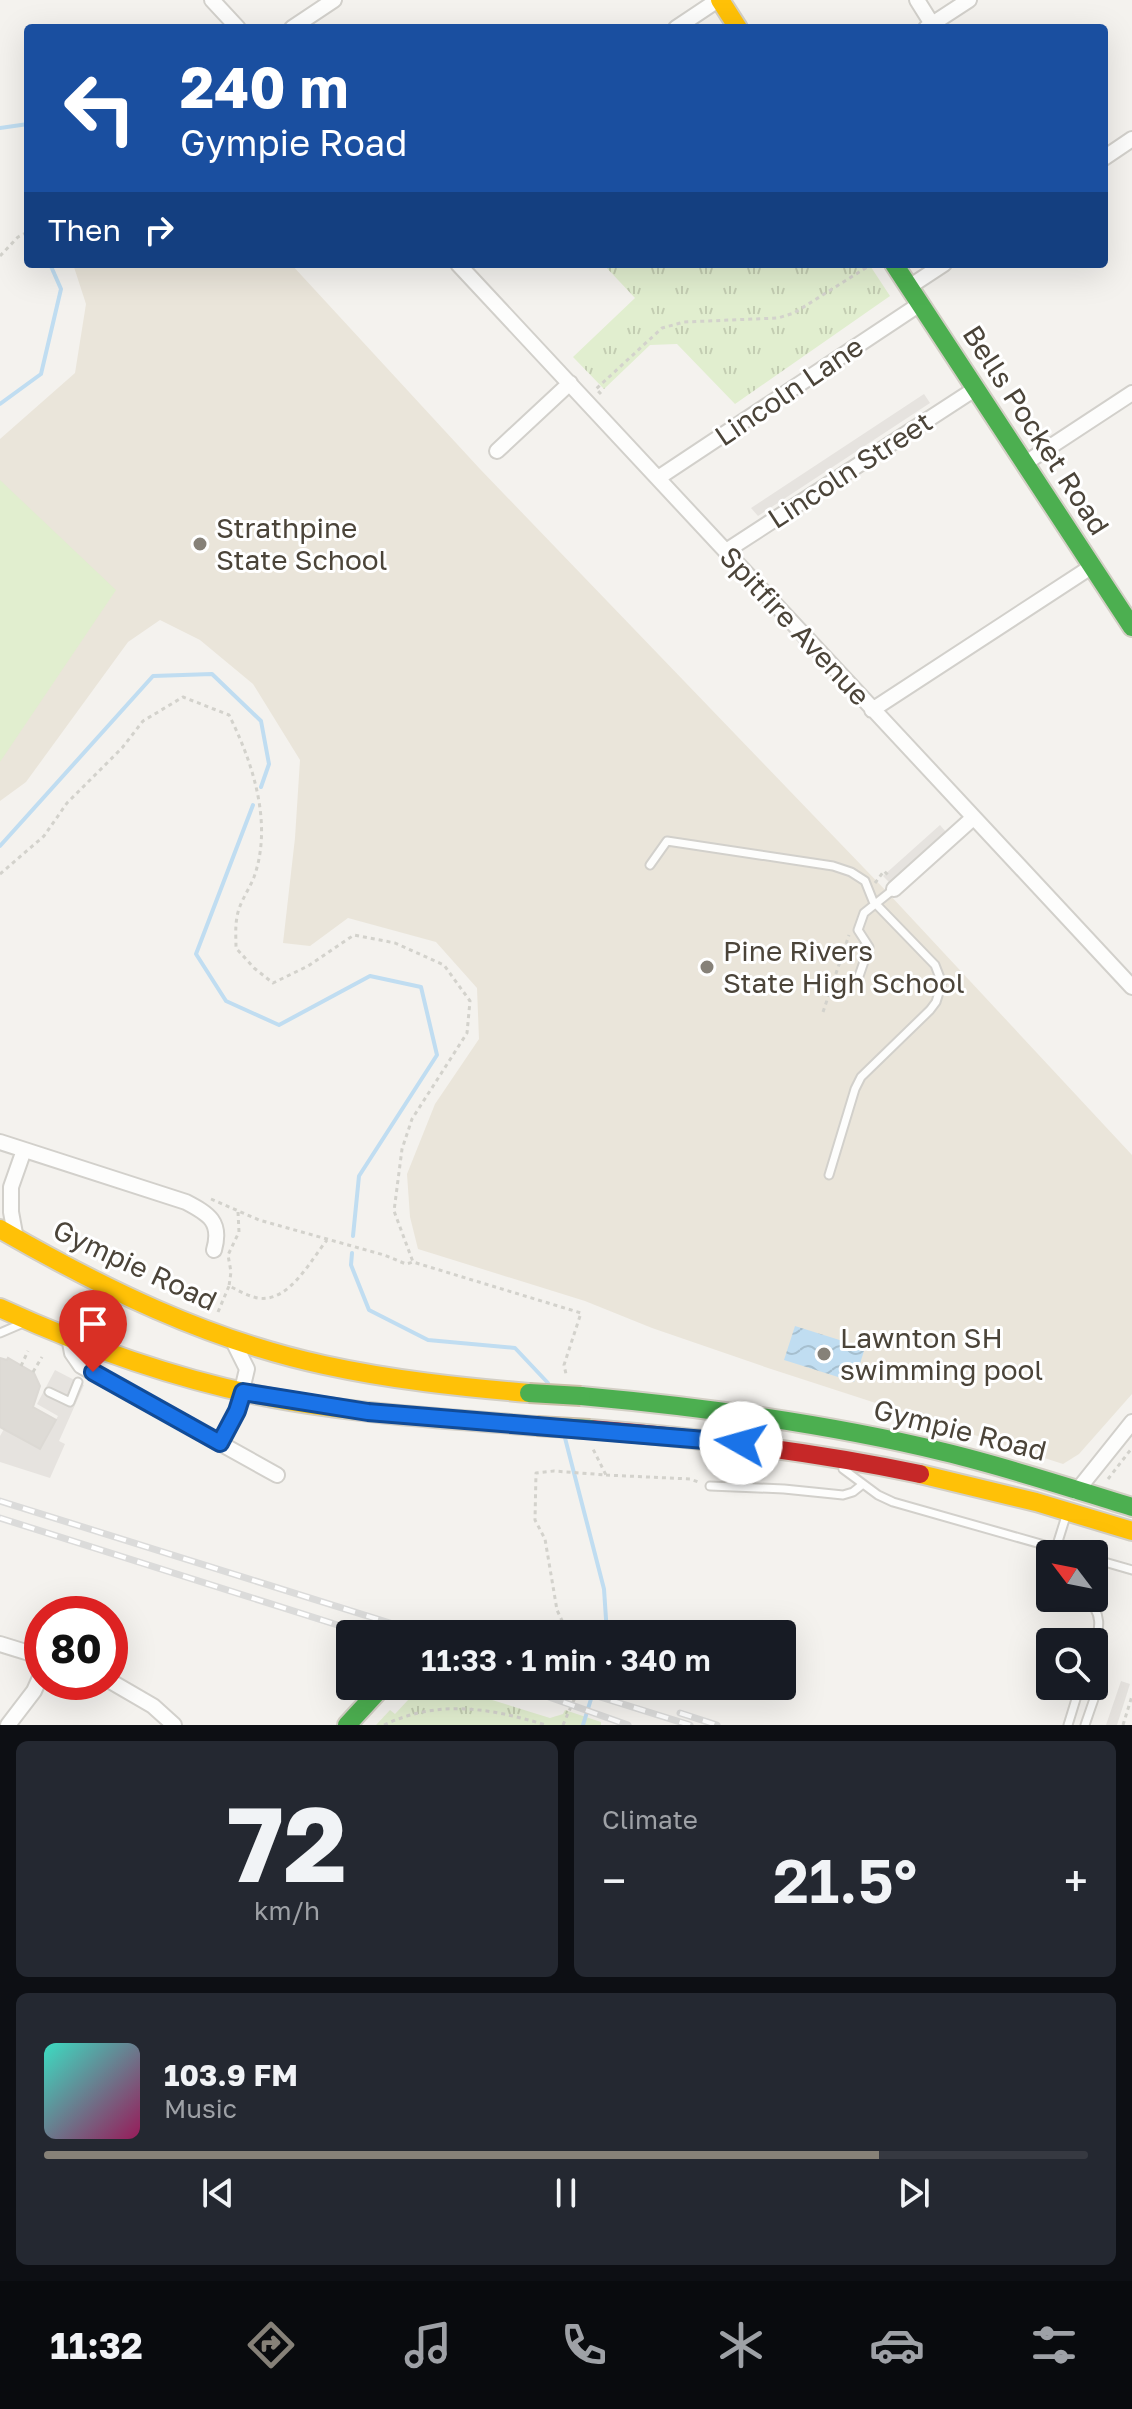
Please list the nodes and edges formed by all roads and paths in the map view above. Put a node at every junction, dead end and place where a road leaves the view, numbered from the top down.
1 (212, 0) edge
2 (334, 0) edge
3 (719, 0) edge
4 (917, 0) edge
5 (969, 0) edge
6 (234, 24) edge
7 (298, 24) edge
8 (682, 24) edge
9 (735, 24) edge
10 (928, 24) edge
11 (932, 24) edge
12 (1132, 139) edge
13 (1108, 155) edge
14 (24, 234) edge
15 (0, 256) edge
16 (462, 268) edge
17 (866, 268) edge
18 (897, 268) edge
19 (938, 268) edge
20 (909, 287) junction
21 (920, 304) junction
22 (570, 383) junction
23 (975, 389) junction
24 (1132, 393) edge
25 (601, 394) dead end
26 (497, 451) dead end
27 (1024, 464) junction
28 (658, 478) junction
29 (726, 551) junction
30 (1091, 567) junction
31 (1132, 627) edge
32 (872, 710) junction
33 (973, 818) junction
34 (650, 865) dead end
35 (884, 871) dead end
36 (0, 874) edge
37 (894, 889) joint
38 (869, 891) junction
39 (874, 903) junction
40 (850, 930) dead end
41 (858, 979) dead end
42 (1132, 987) edge
43 (823, 1012) dead end
44 (0, 1142) edge
45 (24, 1150) junction
46 (829, 1175) dead end
47 (6, 1192) edge
48 (239, 1210) dead end
49 (259, 1220) dead end
50 (8, 1234) edge
51 (327, 1240) junction
52 (214, 1250) dead end
53 (413, 1262) junction
54 (229, 1286) junction
55 (0, 1308) edge
56 (218, 1314) dead end
57 (26, 1320) junction
58 (0, 1333) edge
59 (69, 1337) junction
60 (232, 1339) junction
61 (28, 1351) dead end
62 (42, 1357) dead end
63 (21, 1366) dead end
64 (33, 1372) dead end
65 (567, 1378) dead end
66 (78, 1382) dead end
67 (49, 1392) dead end
68 (243, 1392) junction
69 (629, 1400) junction
70 (1132, 1422) edge
71 (635, 1433) junction
72 (589, 1434) junction
73 (220, 1443) junction
74 (1132, 1448) edge
75 (831, 1456) junction
76 (277, 1475) dead end
77 (606, 1475) junction
78 (1108, 1479) dead end
79 (863, 1484) junction
80 (710, 1486) joint
81 (1077, 1490) junction
82 (1132, 1507) edge
83 (1068, 1511) junction
84 (1132, 1531) edge
85 (1059, 1540) edge
86 (1036, 1543) edge
87 (1108, 1563) edge
88 (1132, 1570) edge
89 (562, 1620) edge
90 (0, 1644) edge
91 (24, 1651) edge
92 (128, 1691) edge
93 (1132, 1696) edge
94 (27, 1700) edge
95 (370, 1700) edge
96 (574, 1700) edge
97 (1076, 1700) edge
98 (1094, 1700) edge
99 (8, 1725) edge
100 (174, 1725) edge
101 (347, 1725) edge
102 (384, 1725) edge
103 (546, 1725) edge
104 (563, 1725) edge
105 (1068, 1725) edge
106 (1085, 1725) edge
107 (1123, 1725) edge

1 - 6 street
2 - 7 street
3 - 8 street
3 - 9 main road
4 - 10 street
5 - 11 street
12 - 13 street
14 - 15 path
16 - 22 street, Spitfire Avenue
17 - 25 path
18 - 20 main road, Bells Pocket Road
19 - 20 street
20 - 21 main road, Bells Pocket Road
21 - 23 main road, Bells Pocket Road
21 - 28 street, Lincoln Lane
22 - 26 street
22 - 28 street, Spitfire Avenue
23 - 27 main road, Bells Pocket Road
23 - 29 street, Lincoln Street
24 - 27 street
27 - 30 main road, Bells Pocket Road
28 - 29 street, Spitfire Avenue
29 - 32 street, Spitfire Avenue
30 - 31 main road, Bells Pocket Road
30 - 32 street
32 - 33 street, Spitfire Avenue
33 - 37 street
33 - 42 street, Spitfire Avenue
34 - 38 lane
35 - 38 path
36 - 53 path
37 - 39 lane
38 - 39 lane
39 - 41 lane
39 - 46 lane
40 - 43 path
44 - 45 street, Gympie Road
45 - 47 street, Gympie Road
45 - 52 street, Gympie Road
47 - 50 street, Gympie Road
48 - 54 path
49 - 51 path
50 - 60 main road, Gympie Road
51 - 53 path
51 - 54 path
53 - 65 path
54 - 56 path
55 - 57 main road, Gympie Road
57 - 58 lane
57 - 59 main road, Gympie Road
59 - 68 main road, Gympie Road
59 - 73 street
60 - 68 street, Gympie Road
60 - 69 main road, Gympie Road, bridge
61 - 63 path
62 - 64 path
66 - 67 lane
68 - 72 main road, Gympie Road, bridge
68 - 73 street, Gympie Road
69 - 71 street
69 - 81 main road, Gympie Road
70 - 81 street
71 - 72 main road, Gympie Road
71 - 75 main road, Gympie Road
72 - 77 path
73 - 76 street
74 - 78 path
75 - 79 lane
75 - 83 main road, Gympie Road
77 - 80 path
77 - 89 path
79 - 80 lane
79 - 86 lane
81 - 82 main road, Gympie Road
81 - 83 street
83 - 84 main road, Gympie Road
83 - 85 lane
87 - 88 lane
90 - 91 street
92 - 100 street
93 - 107 path
94 - 99 street
95 - 101 main road
96 - 104 path
97 - 105 lane
98 - 106 lane
102 - 103 path

